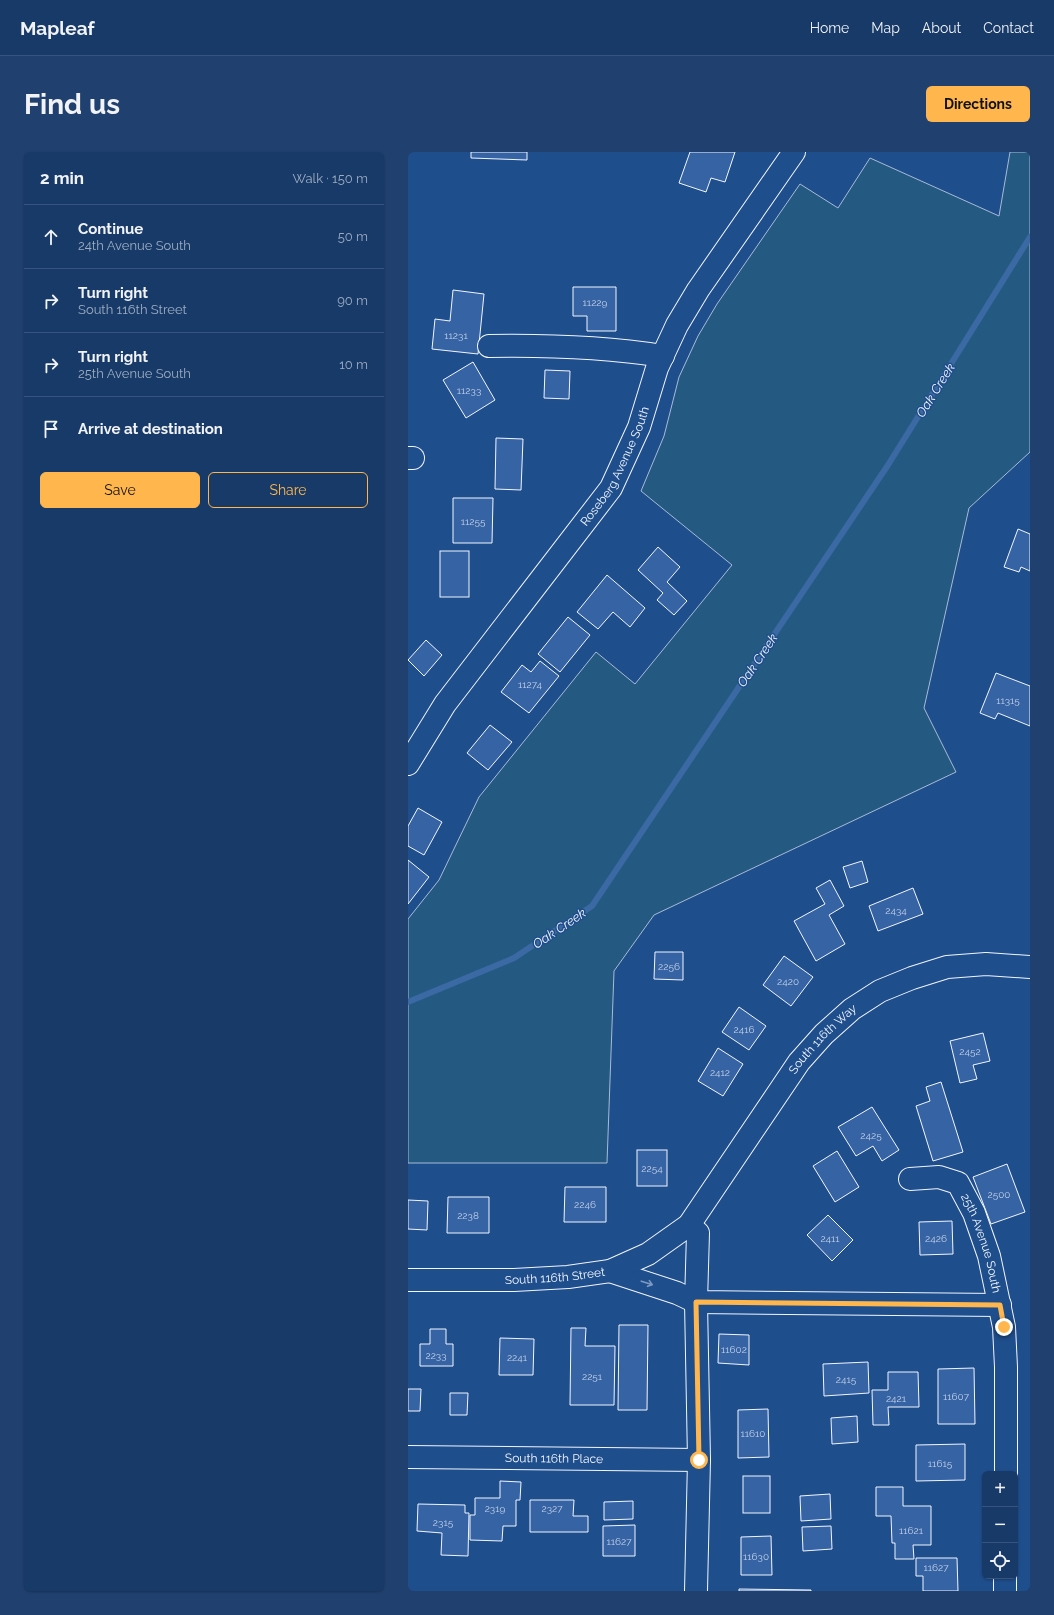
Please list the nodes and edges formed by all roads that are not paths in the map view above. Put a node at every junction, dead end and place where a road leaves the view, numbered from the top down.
1 (794, 152) edge
2 (489, 346) dead end
3 (663, 356) junction
4 (408, 764) edge
5 (1030, 967) edge
6 (910, 1178) dead end
7 (689, 1226) junction
8 (610, 1271) junction
9 (408, 1280) edge
10 (696, 1302) junction
11 (1000, 1305) junction
12 (408, 1457) edge
13 (699, 1460) junction
14 (1006, 1471) edge
15 (1005, 1579) edge
16 (696, 1591) edge
17 (1005, 1591) edge

1 - 3 street, Roseberg Avenue South
2 - 3 street
3 - 4 street, Roseberg Avenue South
5 - 7 street, South 116th Way
6 - 11 street, 25th Avenue South
7 - 8 street, South 116th Street
7 - 10 street
8 - 9 street, South 116th Street
8 -> 10 street
10 - 11 street
10 - 13 street
11 - 14 street, 25th Avenue South
12 - 13 street, South 116th Place
13 - 16 street
15 - 17 street

